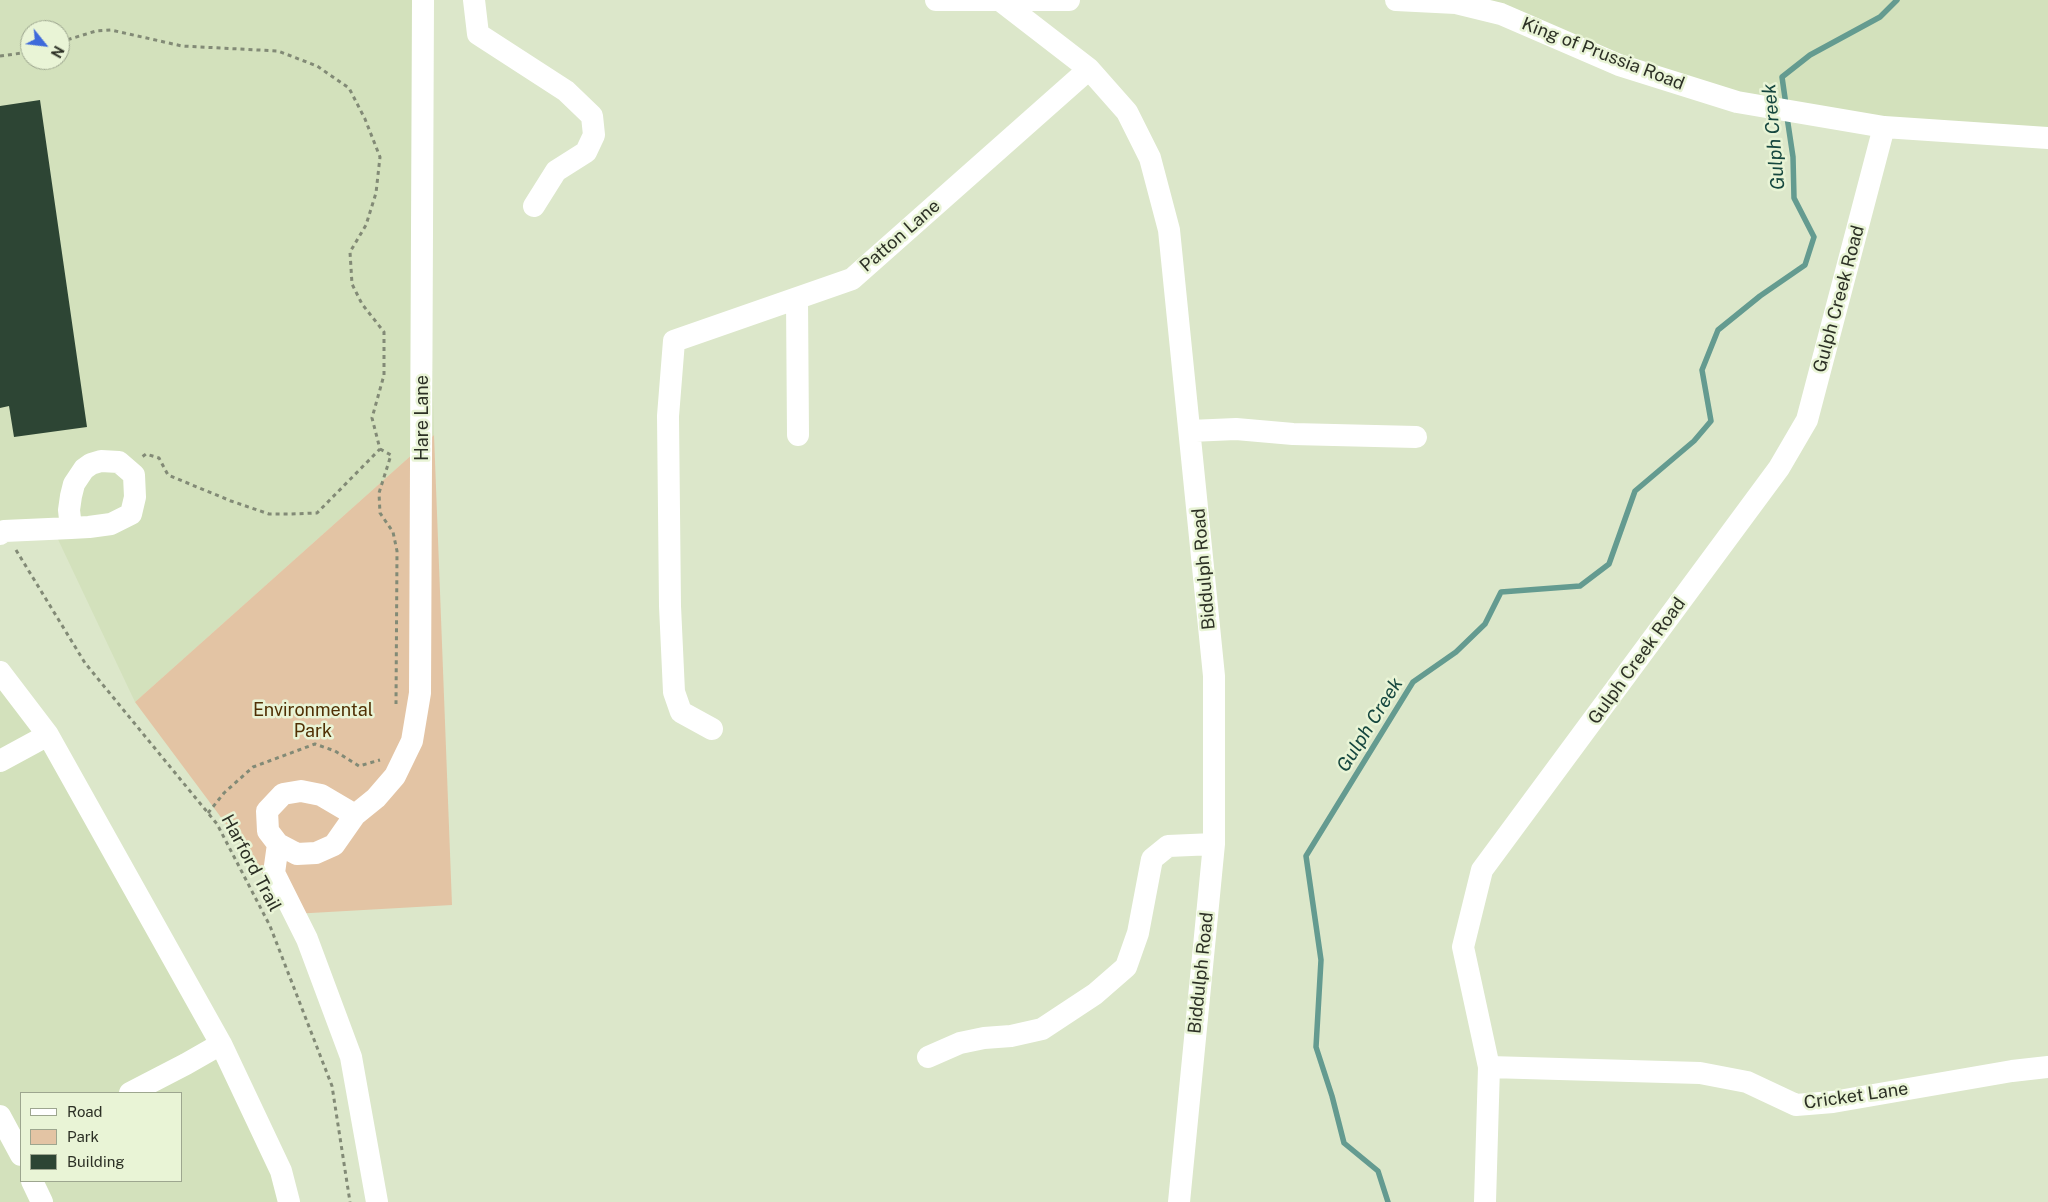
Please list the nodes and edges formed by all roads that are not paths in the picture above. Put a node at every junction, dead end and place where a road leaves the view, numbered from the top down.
1 (423, 0) edge
2 (474, 0) edge
3 (936, 0) edge
4 (1069, 0) edge
5 (1396, 0) edge
6 (1001, 1) edge
7 (1090, 69) junction
8 (1884, 128) junction
9 (2048, 138) edge
10 (534, 206) dead end
11 (797, 299) junction
12 (1190, 430) junction
13 (798, 435) dead end
14 (1416, 438) dead end
15 (71, 528) junction
16 (1, 529) edge
17 (0, 672) edge
18 (712, 729) dead end
19 (48, 735) junction
20 (0, 762) edge
21 (355, 815) junction
22 (278, 844) junction
23 (1214, 844) junction
24 (221, 1044) junction
25 (928, 1057) dead end
26 (1489, 1067) junction
27 (2048, 1067) edge
28 (132, 1092) edge
29 (0, 1116) edge
30 (20, 1151) edge
31 (32, 1182) edge
32 (42, 1202) edge
33 (289, 1202) edge
34 (377, 1202) edge
35 (1179, 1202) edge
36 (1485, 1202) edge

1 - 21 street, Hare Lane
2 - 10 street
3 - 6 street
4 - 6 street
5 - 8 street, King of Prussia Road
6 - 7 street, Biddulph Road
7 - 11 street, Patton Lane
7 - 12 street, Biddulph Road
8 - 9 street, King of Prussia Road
8 - 26 street, Gulph Creek Road
11 - 13 street
11 - 18 street, Patton Lane
12 - 14 street
12 - 23 street, Biddulph Road
15 - 15 street
15 - 16 street
17 - 19 street
19 - 20 street
19 - 24 street
21 - 22 street, Hare Lane
21 - 22 street
22 - 34 street
23 - 25 street
23 - 35 street, Biddulph Road
24 - 28 street
24 - 33 street
26 - 27 street, Cricket Lane
26 - 36 street, Gulph Creek Road
29 - 30 street
31 - 32 street

